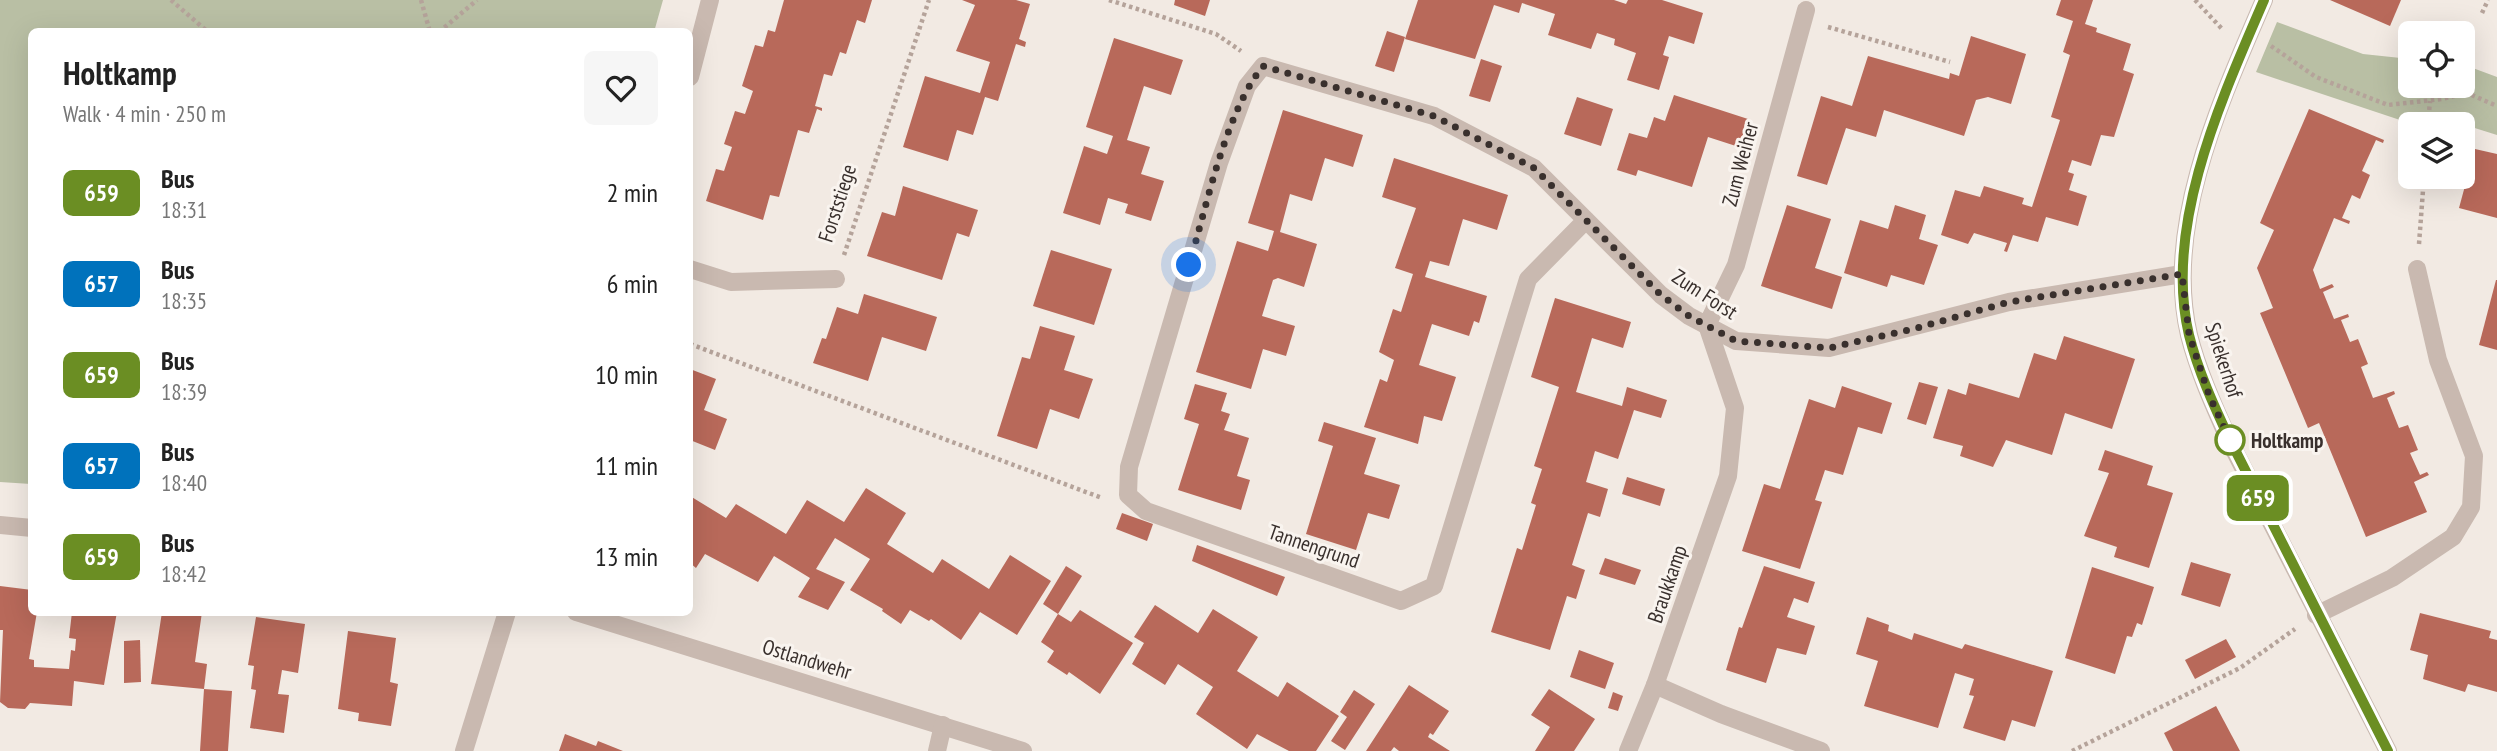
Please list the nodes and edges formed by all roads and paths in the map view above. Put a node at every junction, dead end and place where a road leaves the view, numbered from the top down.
1 (171, 0) edge
2 (421, 0) edge
3 (477, 0) edge
4 (710, 0) edge
5 (929, 0) edge
6 (1109, 0) edge
7 (2194, 0) edge
8 (2264, 0) edge
9 (2488, 0) edge
10 (2482, 13) dead end
11 (1805, 15) joint
12 (203, 28) edge
13 (429, 28) edge
14 (444, 28) edge
15 (2251, 32) junction
16 (2242, 51) junction
17 (1950, 62) dead end
18 (693, 65) edge
19 (1263, 66) junction
20 (2430, 100) junction
21 (2497, 106) edge
22 (2429, 112) edge
23 (2423, 189) edge
24 (1586, 220) junction
25 (2417, 269) joint
26 (693, 270) edge
27 (2182, 274) junction
28 (836, 279) joint
29 (1707, 326) junction
30 (693, 345) edge
31 (1128, 495) junction
32 (0, 525) edge
33 (28, 528) edge
34 (2316, 615) junction
35 (506, 616) edge
36 (589, 616) edge
37 (2274, 642) dead end
38 (1655, 685) junction
39 (943, 724) junction
40 (464, 751) edge
41 (937, 751) edge
42 (1023, 751) edge
43 (1628, 751) edge
44 (1821, 751) edge
45 (2072, 751) edge
46 (2388, 751) edge

1 - 12 path
2 - 13 path
3 - 14 path
4 - 18 street
5 - 28 path, Forststiege
6 - 19 path
7 - 16 path
8 - 15 street, Spiekerhof
9 - 10 path
11 - 17 path
11 - 29 street, Zum Weiher
15 - 16 street, Spiekerhof
15 - 20 path
16 - 27 street, Spiekerhof
19 - 24 street, Zum Forst
19 - 31 street
20 - 21 path
20 - 22 path
23 - 25 path
24 - 29 street, Zum Forst
24 - 31 street, Tannengrund
25 - 34 street
26 - 28 street
27 - 29 street, Zum Forst
27 - 34 street, Spiekerhof
29 - 38 street, Braukkamp
30 - 31 path
32 - 33 street
34 - 46 street, Spiekerhof
35 - 40 street
36 - 39 street, Ostlandwehr
37 - 45 path
38 - 43 street, Braukkamp
38 - 44 street
39 - 41 street
39 - 42 street, Ostlandwehr

